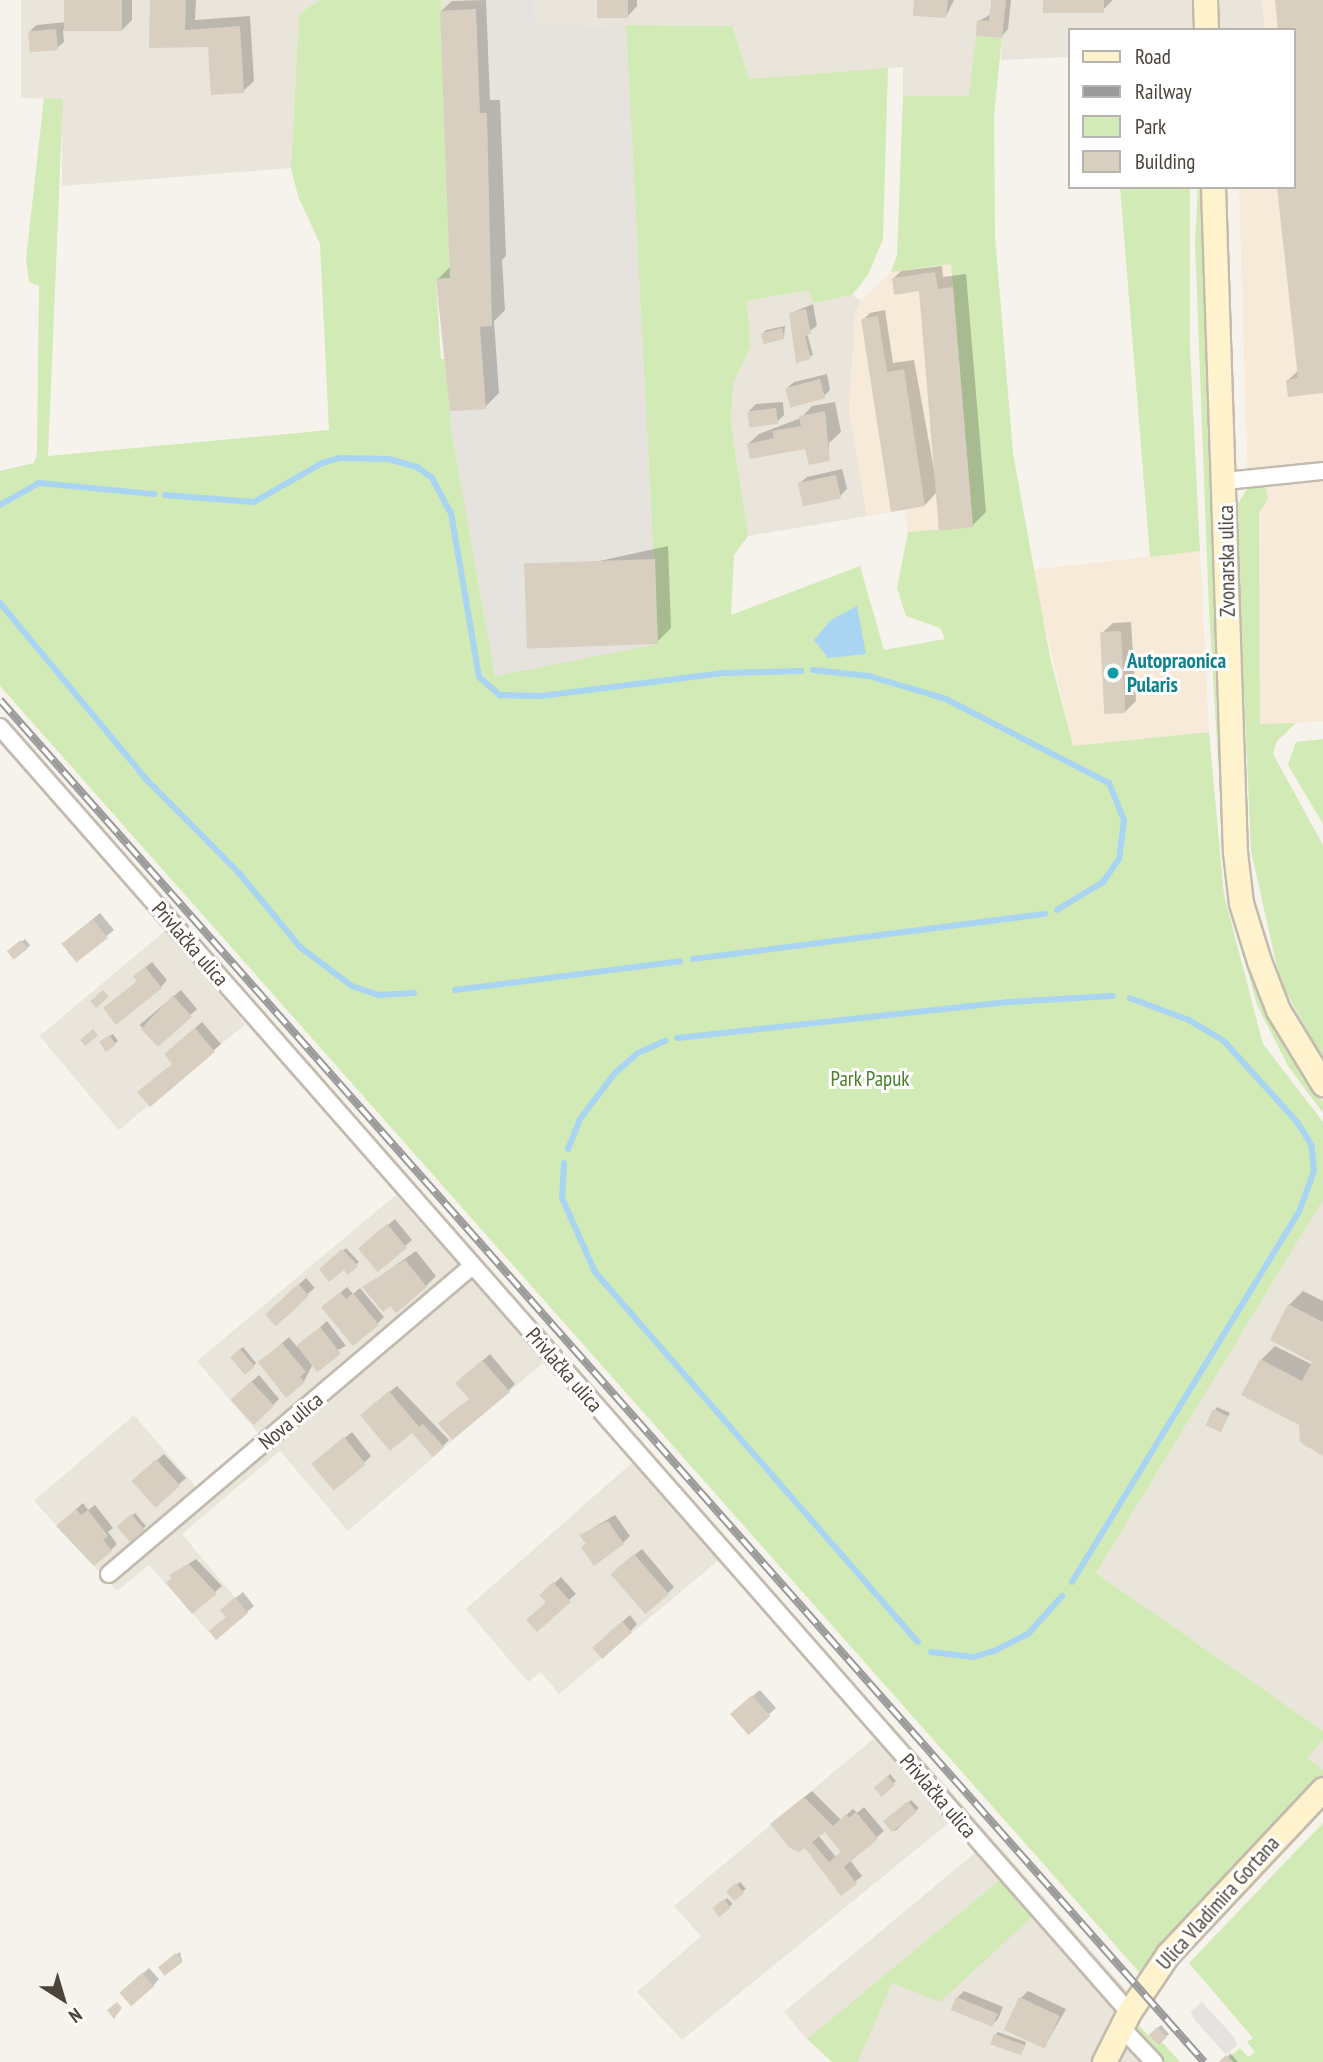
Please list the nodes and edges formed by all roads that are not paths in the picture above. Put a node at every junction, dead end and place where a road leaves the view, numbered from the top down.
1 (1205, 0) edge
2 (1206, 28) edge
3 (1213, 189) edge
4 (1323, 471) edge
5 (1226, 481) junction
6 (0, 727) edge
7 (1323, 1084) edge
8 (472, 1266) junction
9 (109, 1574) dead end
10 (1323, 1789) edge
11 (1124, 2019) junction
12 (1104, 2062) edge
13 (1154, 2062) edge

1 - 2 main road
3 - 5 main road, Zvonarska ulica
4 - 5 street
5 - 7 main road, Zvonarska ulica
6 - 8 street, Privlačka ulica
8 - 9 street, Nova ulica
8 - 11 street, Privlačka ulica
10 - 11 main road, Ulica Vladimira Gortana
11 - 12 main road, Ulica Vladimira Gortana
11 - 13 street, Privlačka ulica

